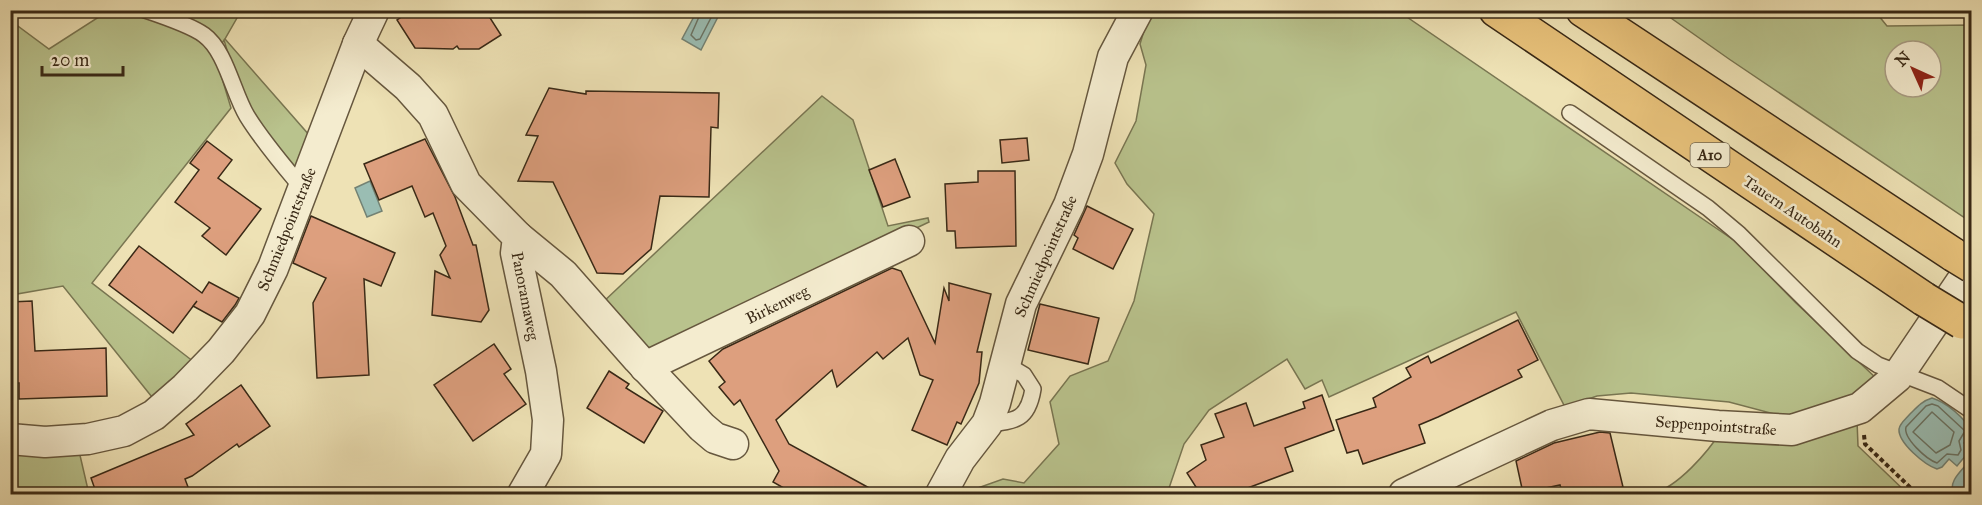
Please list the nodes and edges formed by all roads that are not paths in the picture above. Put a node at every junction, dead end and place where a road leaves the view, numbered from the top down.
1 (145, 10) edge
2 (374, 10) edge
3 (1138, 10) edge
4 (1496, 10) edge
5 (1582, 10) edge
6 (358, 44) junction
7 (1570, 113) dead end
8 (303, 189) junction
9 (518, 237) junction
10 (909, 241) dead end
11 (1966, 262) edge
12 (1966, 325) edge
13 (645, 367) junction
14 (1900, 373) junction
15 (1971, 411) edge
16 (10, 439) edge
17 (733, 444) dead end
18 (523, 495) edge
19 (941, 495) edge
20 (1404, 495) edge

1 - 8 lane
2 - 6 street, Schmiedpointstraße
3 - 19 street, Schmiedpointstraße
4 - 12 highway, Tauern Autobahn / A10, bridge
5 - 11 highway
6 - 8 street, Schmiedpointstraße
6 - 9 street, Panoramaweg
7 - 14 lane
8 - 16 street, Schmiedpointstraße
9 - 13 street
9 - 18 street, Panoramaweg
10 - 13 street, Birkenweg
11 - 14 street, Seppenpointstraße
13 - 17 street
14 - 15 lane
14 - 20 street, Seppenpointstraße

